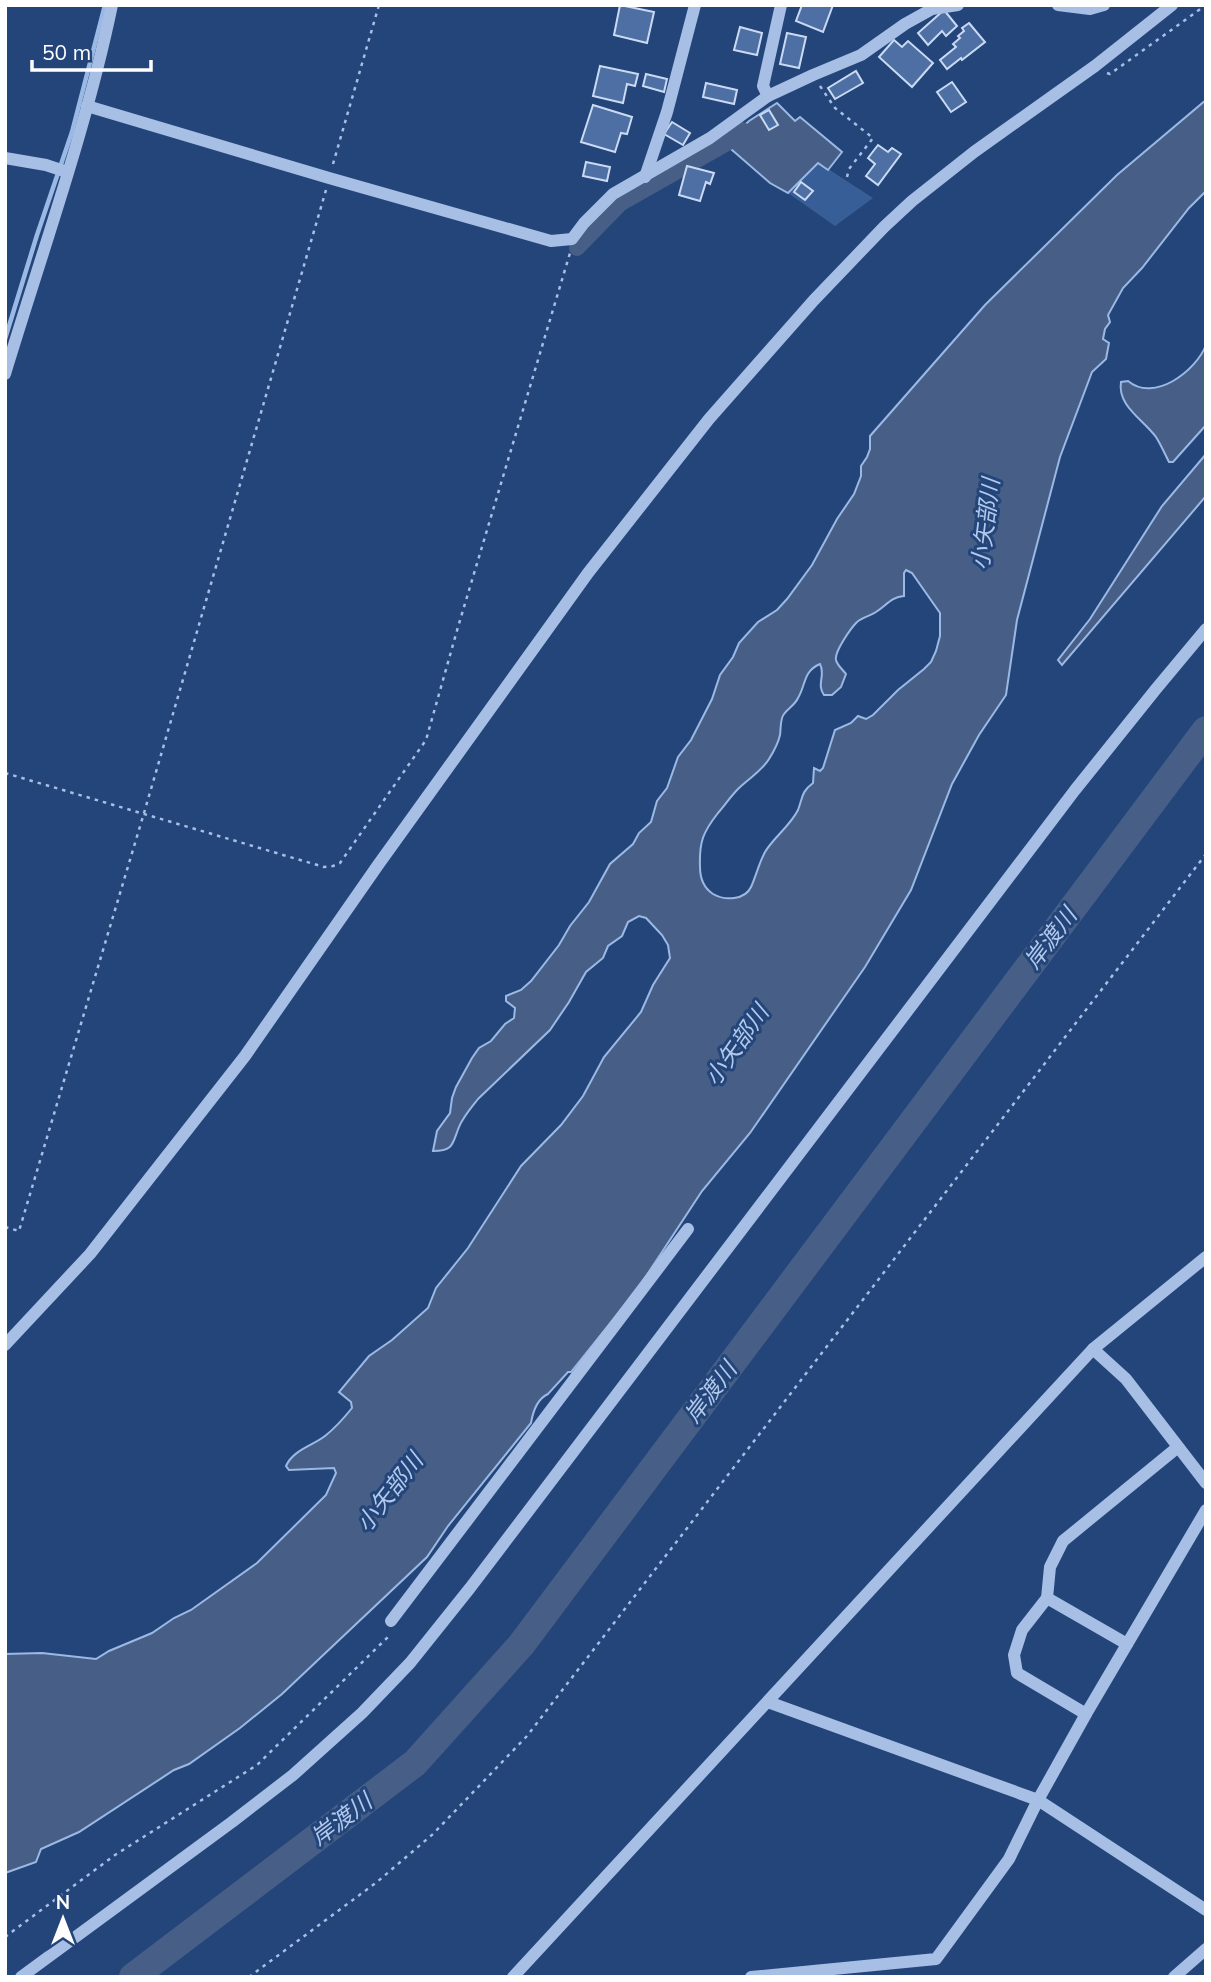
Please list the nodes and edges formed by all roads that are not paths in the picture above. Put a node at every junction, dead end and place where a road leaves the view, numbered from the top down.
1 (112, 5) edge
2 (695, 5) edge
3 (781, 5) edge
4 (958, 5) edge
5 (1058, 5) edge
6 (1104, 5) edge
7 (1172, 5) edge
8 (768, 96) junction
9 (88, 106) junction
10 (5, 158) edge
11 (65, 171) junction
12 (645, 177) junction
13 (5, 374) edge
14 (1206, 629) edge
15 (688, 1229) dead end
16 (1206, 1257) edge
17 (5, 1345) edge
18 (1093, 1349) junction
19 (1178, 1447) junction
20 (1206, 1483) edge
21 (1206, 1510) edge
22 (1047, 1598) junction
23 (391, 1621) road end
24 (1127, 1644) junction
25 (768, 1702) junction
26 (1086, 1714) junction
27 (1038, 1800) junction
28 (1206, 1910) edge
29 (1206, 1949) edge
30 (21, 1977) edge
31 (513, 1977) edge
32 (751, 1977) edge
33 (1174, 1977) edge

1 - 9 street
2 - 12 street
3 - 8 street
4 - 8 street
5 - 6 street
7 - 17 street
8 - 12 street
9 - 11 street
9 - 12 street
10 - 11 street
11 - 13 street
14 - 30 street
15 - 23 street
16 - 18 street
18 - 19 street
18 - 25 street
19 - 20 street
19 - 22 street
21 - 24 street
22 - 24 street
22 - 26 street
24 - 26 street
25 - 27 street
25 - 31 street
26 - 27 street
27 - 28 street
27 - 32 street
29 - 33 street

